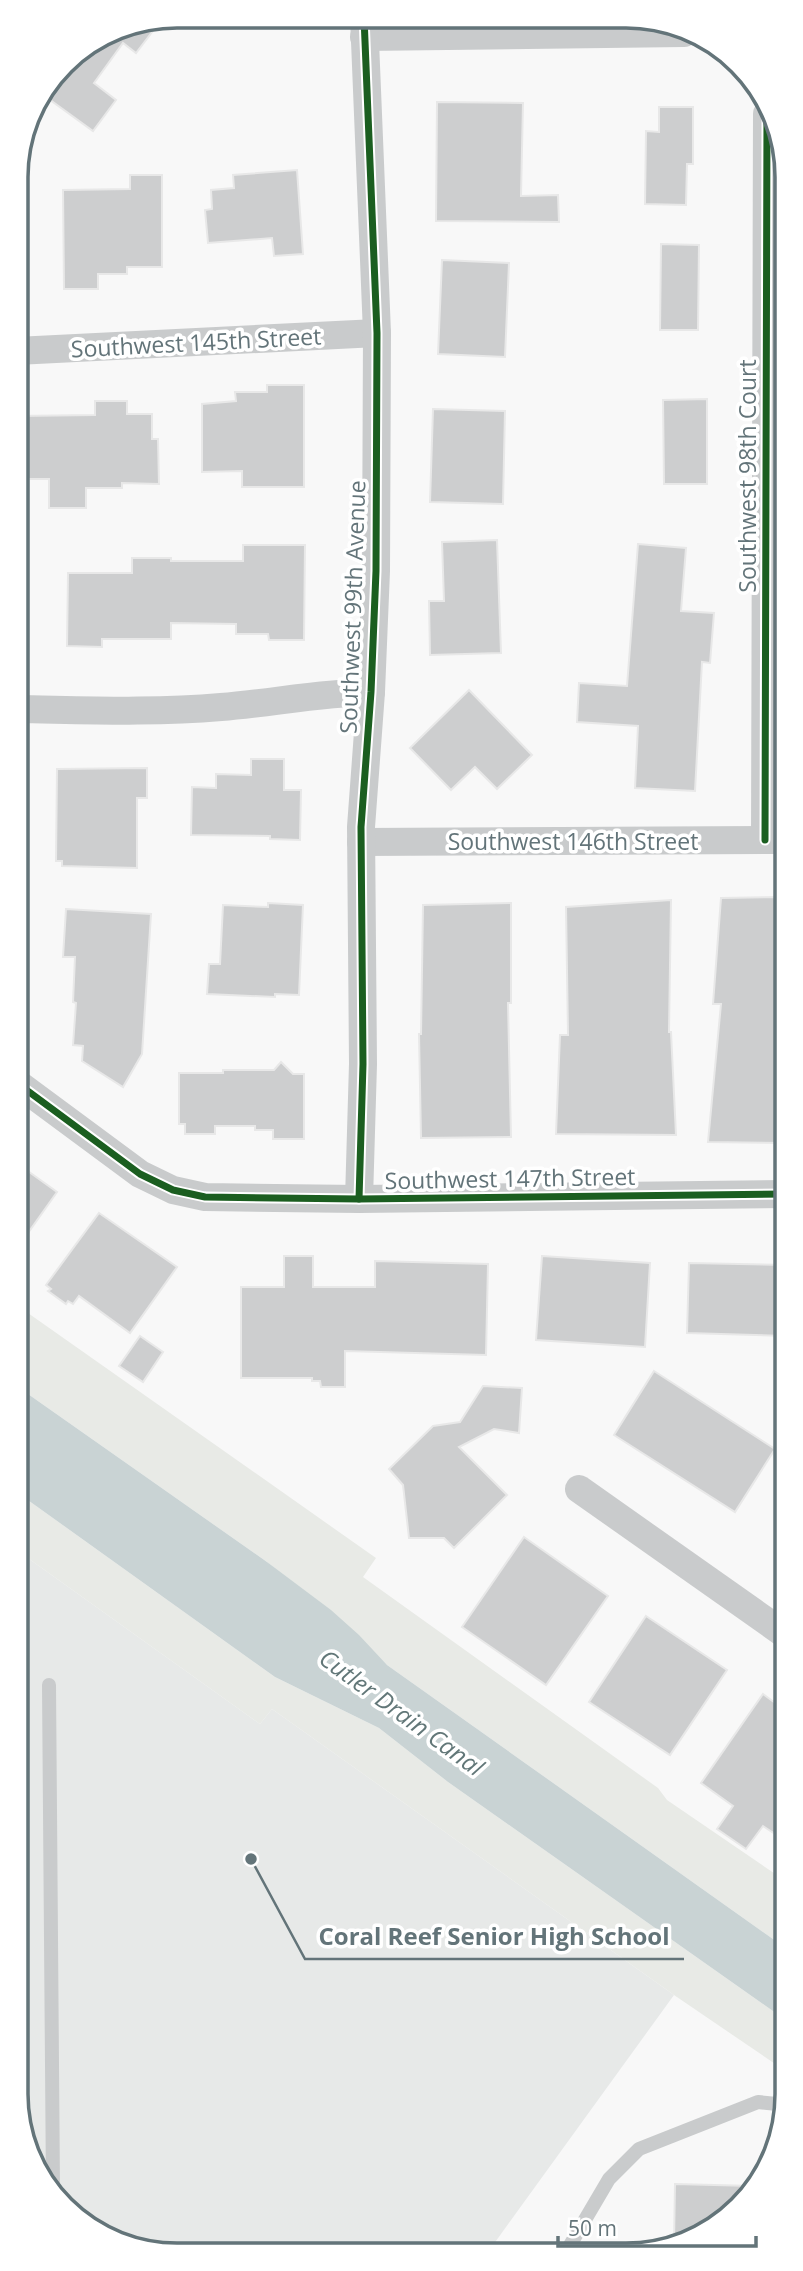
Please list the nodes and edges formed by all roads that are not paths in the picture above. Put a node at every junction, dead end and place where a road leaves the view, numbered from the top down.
1 (364, 28) edge
2 (417, 28) edge
3 (662, 33) edge
4 (767, 130) edge
5 (377, 333) junction
6 (28, 350) edge
7 (371, 692) junction
8 (28, 709) edge
9 (775, 839) edge
10 (361, 842) junction
11 (28, 1090) edge
12 (775, 1194) edge
13 (359, 1199) junction
14 (579, 1489) dead end
15 (775, 1627) edge
16 (49, 1685) dead end
17 (775, 2104) edge
18 (53, 2176) edge
19 (571, 2243) edge

1 - 5 street, Southwest 99th Avenue
2 - 3 street
4 - 9 street, Southwest 98th Court
5 - 6 street, Southwest 145th Street
5 - 7 street, Southwest 99th Avenue
7 - 8 street
7 - 10 street, Southwest 99th Avenue
9 - 10 street, Southwest 146th Street
10 - 13 street, Southwest 99th Avenue
11 - 13 street, Southwest 147th Street
12 - 13 street, Southwest 147th Street
14 - 15 street
16 - 18 lane
17 - 19 lane

